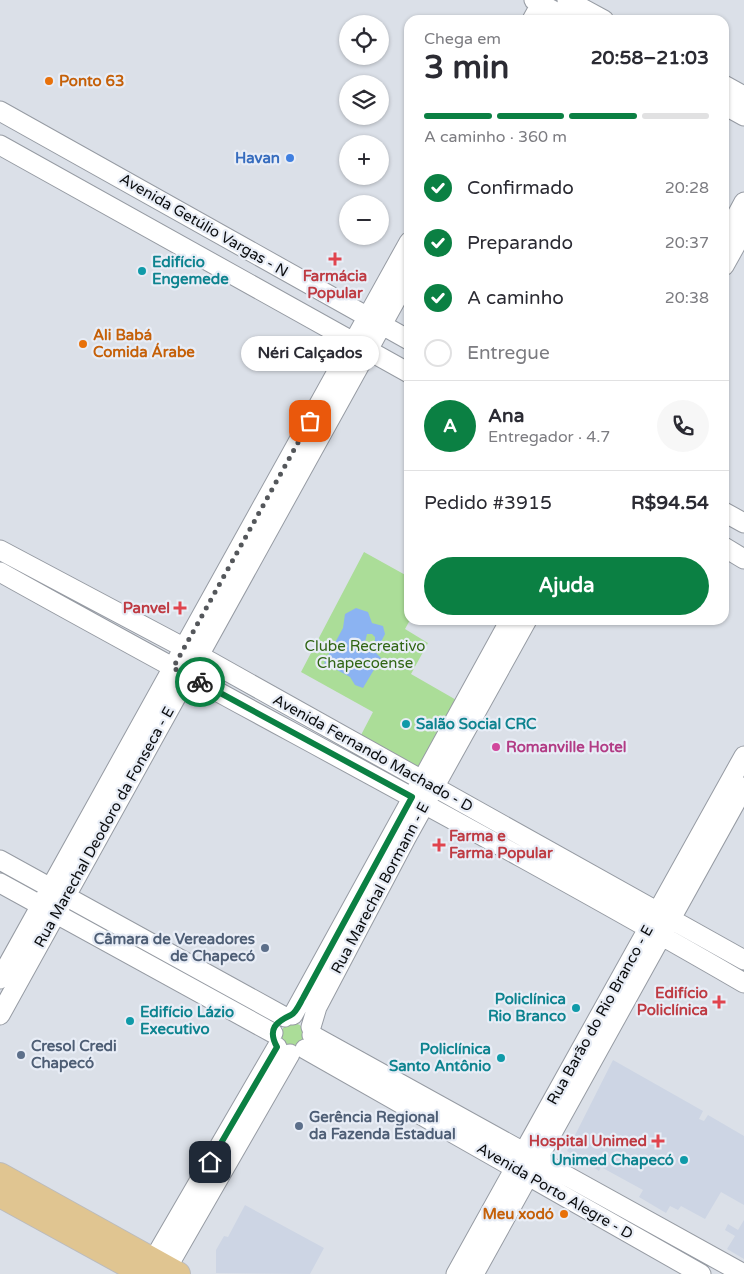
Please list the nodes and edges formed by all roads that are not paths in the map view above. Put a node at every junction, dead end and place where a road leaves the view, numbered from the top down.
1 (551, 8) edge
2 (582, 15) edge
3 (729, 88) edge
4 (744, 96) edge
5 (729, 108) edge
6 (0, 111) edge
7 (744, 116) edge
8 (0, 144) edge
9 (744, 202) edge
10 (729, 230) edge
11 (744, 230) edge
12 (404, 253) edge
13 (729, 257) edge
14 (404, 282) edge
15 (374, 321) junction
16 (404, 337) edge
17 (361, 346) junction
18 (404, 370) edge
19 (729, 515) edge
20 (744, 523) edge
21 (0, 550) edge
22 (729, 551) edge
23 (744, 559) edge
24 (0, 572) edge
25 (507, 625) edge
26 (524, 625) edge
27 (191, 652) junction
28 (180, 672) junction
29 (744, 756) edge
30 (427, 784) junction
31 (744, 787) edge
32 (418, 800) junction
33 (400, 834) junction
34 (0, 860) edge
35 (0, 883) edge
36 (58, 892) junction
37 (48, 910) junction
38 (664, 914) junction
39 (654, 931) junction
40 (744, 960) edge
41 (0, 979) edge
42 (744, 983) edge
43 (0, 1015) edge
44 (289, 1016) junction
45 (295, 1041) junction
46 (526, 1164) junction
47 (0, 1175) edge
48 (0, 1195) edge
49 (716, 1268) edge
50 (159, 1271) edge
51 (456, 1274) edge
52 (474, 1274) edge
53 (700, 1274) edge
54 (744, 1274) edge

1 - 2 street
3 - 4 street
5 - 7 street
6 - 15 street, Avenida Getúlio Vargas - N
8 - 17 street, Avenida Getúlio Vargas - N
9 - 10 street
11 - 13 street
12 - 15 street
14 - 15 street
15 - 16 street, Avenida Getúlio Vargas - N
15 - 17 street, Rua Marechal Deodoro da Fonseca - E
17 - 18 street, Avenida Getúlio Vargas - N
17 - 27 street, Rua Marechal Deodoro da Fonseca - E
19 - 20 street
21 - 27 street, Avenida Fernando Machado - D
22 - 23 street
24 - 28 street, Avenida Fernando Machado - D
25 - 30 street, Rua Marechal Bormann - E
26 - 30 street, Rua Marechal Bormann - E
27 - 28 street, Rua Marechal Deodoro da Fonseca - E
27 - 30 street, Avenida Fernando Machado - D
28 - 32 street, Avenida Fernando Machado - D
28 - 36 street, Rua Marechal Deodoro da Fonseca - E
29 - 38 street, Rua Barão do Rio Branco - E
30 - 32 street, Rua Marechal Bormann - E
30 - 38 street, Avenida Fernando Machado - D
31 - 38 street, Rua Barão do Rio Branco - E
32 - 33 street, Rua Marechal Bormann - E
32 - 39 street, Avenida Fernando Machado - D
33 - 44 street, Rua Marechal Bormann - E
33 - 45 street, Rua Marechal Bormann - E
34 - 36 street
35 - 37 street, Avenida Porto Alegre - D
36 - 37 street, Rua Marechal Deodoro da Fonseca - E
36 - 44 street
37 - 41 street, Rua Marechal Deodoro da Fonseca - E
37 - 43 street, Rua Marechal Deodoro da Fonseca - E
37 - 45 street, Avenida Porto Alegre - D
38 - 39 street, Rua Barão do Rio Branco - E
38 - 40 street, Avenida Fernando Machado - D
39 - 42 street, Avenida Fernando Machado - D
39 - 46 street, Rua Barão do Rio Branco - E
44 - 45 street
44 - 45 street, Rua Marechal Bormann - E
45 - 46 street, Avenida Porto Alegre - D
45 - 50 street, Rua Marechal Bormann - E
46 - 49 street, Avenida Porto Alegre - D
46 - 51 street, Rua Barão do Rio Branco - E
46 - 52 street, Rua Barão do Rio Branco - E
46 - 53 street, Avenida Porto Alegre - D
47 - 50 main road
48 - 50 main road
49 - 54 street, Avenida Porto Alegre - D

